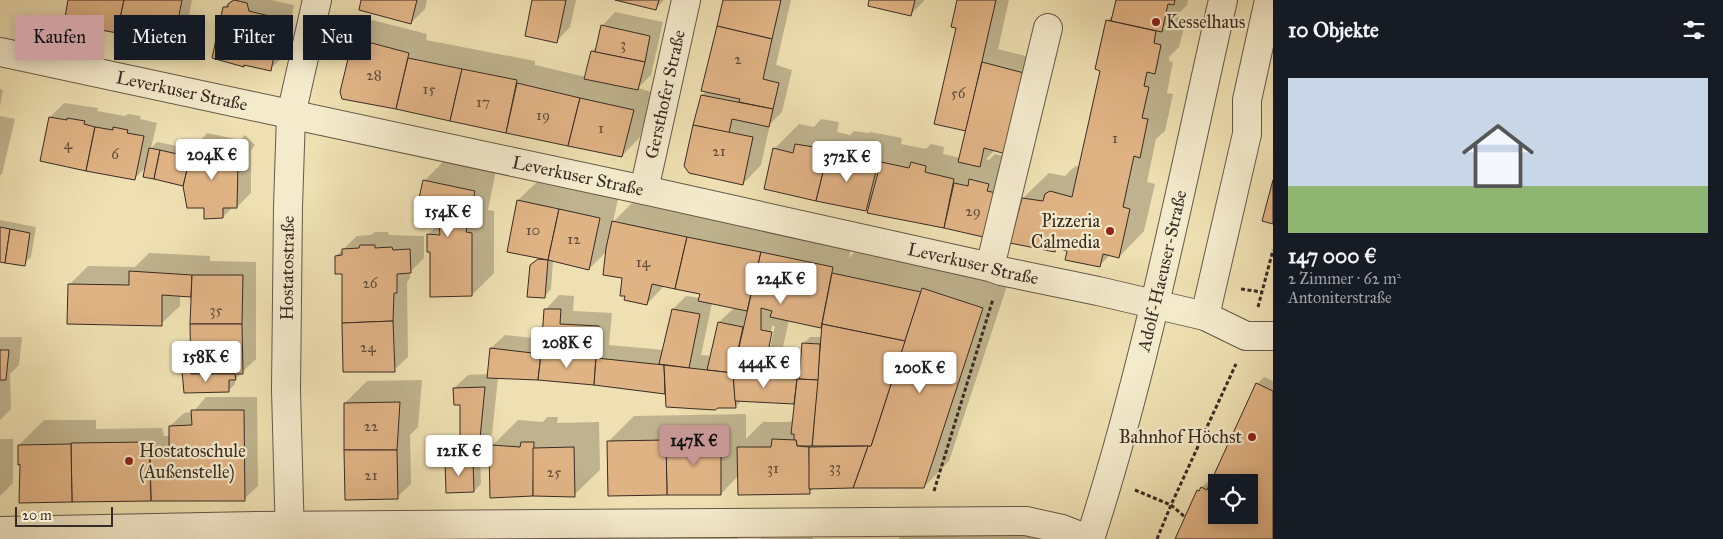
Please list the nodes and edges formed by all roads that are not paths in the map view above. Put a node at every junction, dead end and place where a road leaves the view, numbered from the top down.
1 (317, 0) edge
2 (686, 0) edge
3 (1223, 0) edge
4 (1269, 0) edge
5 (1048, 28) dead end
6 (0, 52) edge
7 (291, 115) junction
8 (644, 190) junction
9 (996, 269) junction
10 (1154, 304) junction
11 (1205, 316) junction
12 (1273, 336) edge
13 (0, 531) edge
14 (289, 532) edge
15 (1089, 539) edge

1 - 7 street, Hostatostraße
2 - 8 street, Gersthofer Straße
3 - 10 street, Adolf-Haeuser-Straße
4 - 11 street
5 - 9 street
6 - 7 street, Leverkuser Straße
7 - 8 street, Leverkuser Straße
7 - 14 street, Hostatostraße
8 - 9 street, Leverkuser Straße
9 - 10 street, Leverkuser Straße
10 - 11 street, Leverkuser Straße
10 - 15 street, Adolf-Haeuser-Straße
11 - 12 street, Leverkuser Straße
13 - 14 street
14 - 15 street

